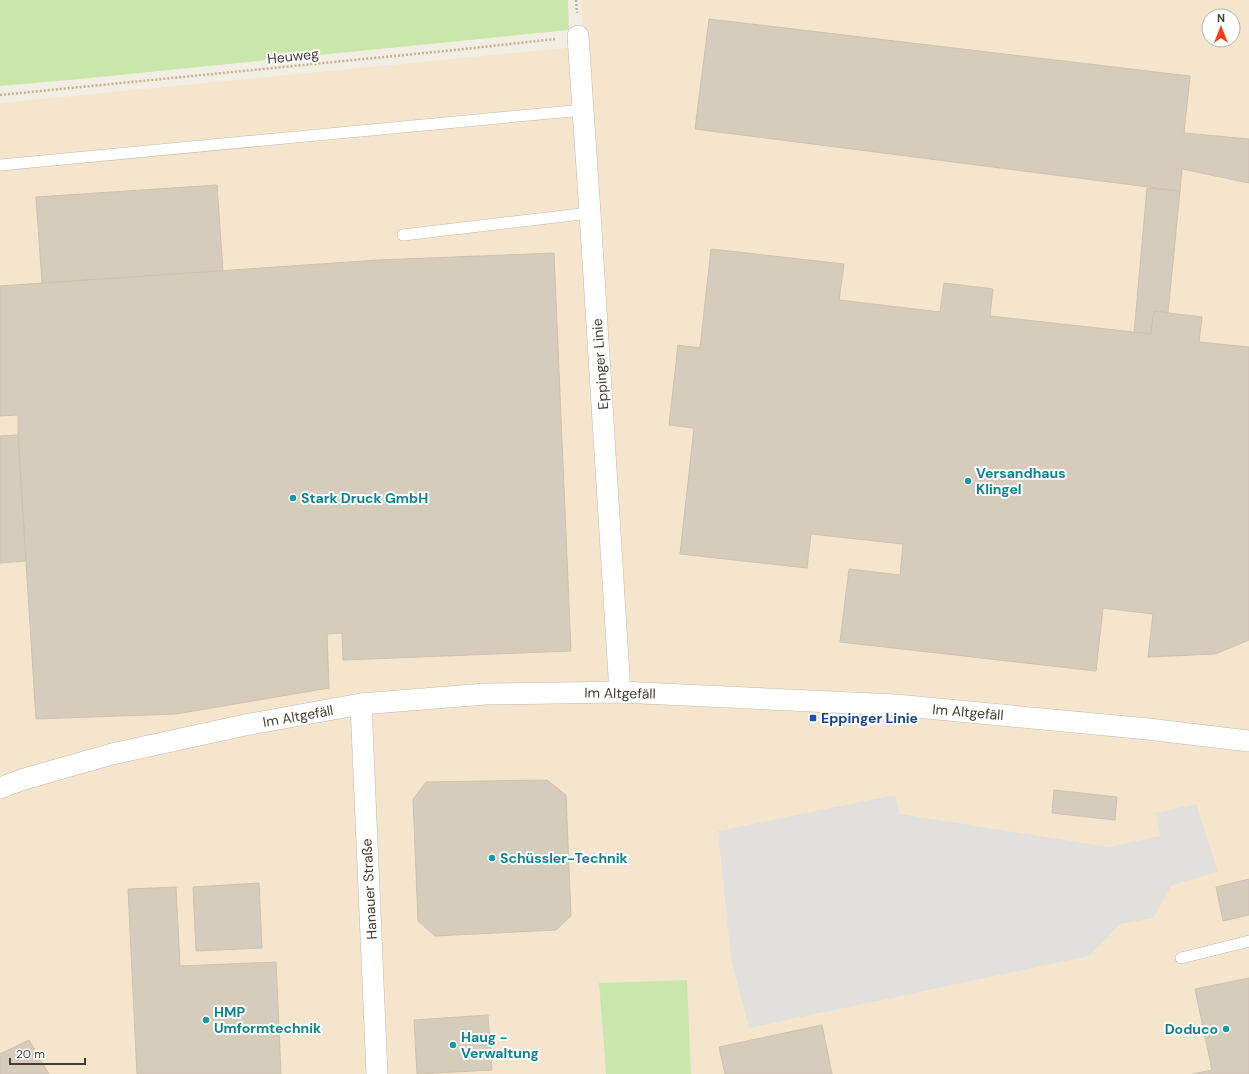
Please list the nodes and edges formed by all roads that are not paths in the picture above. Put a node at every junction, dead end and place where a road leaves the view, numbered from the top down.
1 (578, 36) road end
2 (583, 110) junction
3 (0, 165) edge
4 (590, 213) junction
5 (403, 235) dead end
6 (620, 692) junction
7 (361, 704) junction
8 (1249, 741) edge
9 (0, 788) edge
10 (1249, 941) edge
11 (1181, 958) dead end
12 (377, 1074) edge

1 - 2 street, Eppinger Linie
2 - 3 lane
2 - 4 street, Eppinger Linie
4 - 5 lane
4 - 6 street, Eppinger Linie
6 - 7 street, Im Altgefäll
6 - 8 street, Im Altgefäll
7 - 9 street, Im Altgefäll
7 - 12 street, Hanauer Straße
10 - 11 lane

